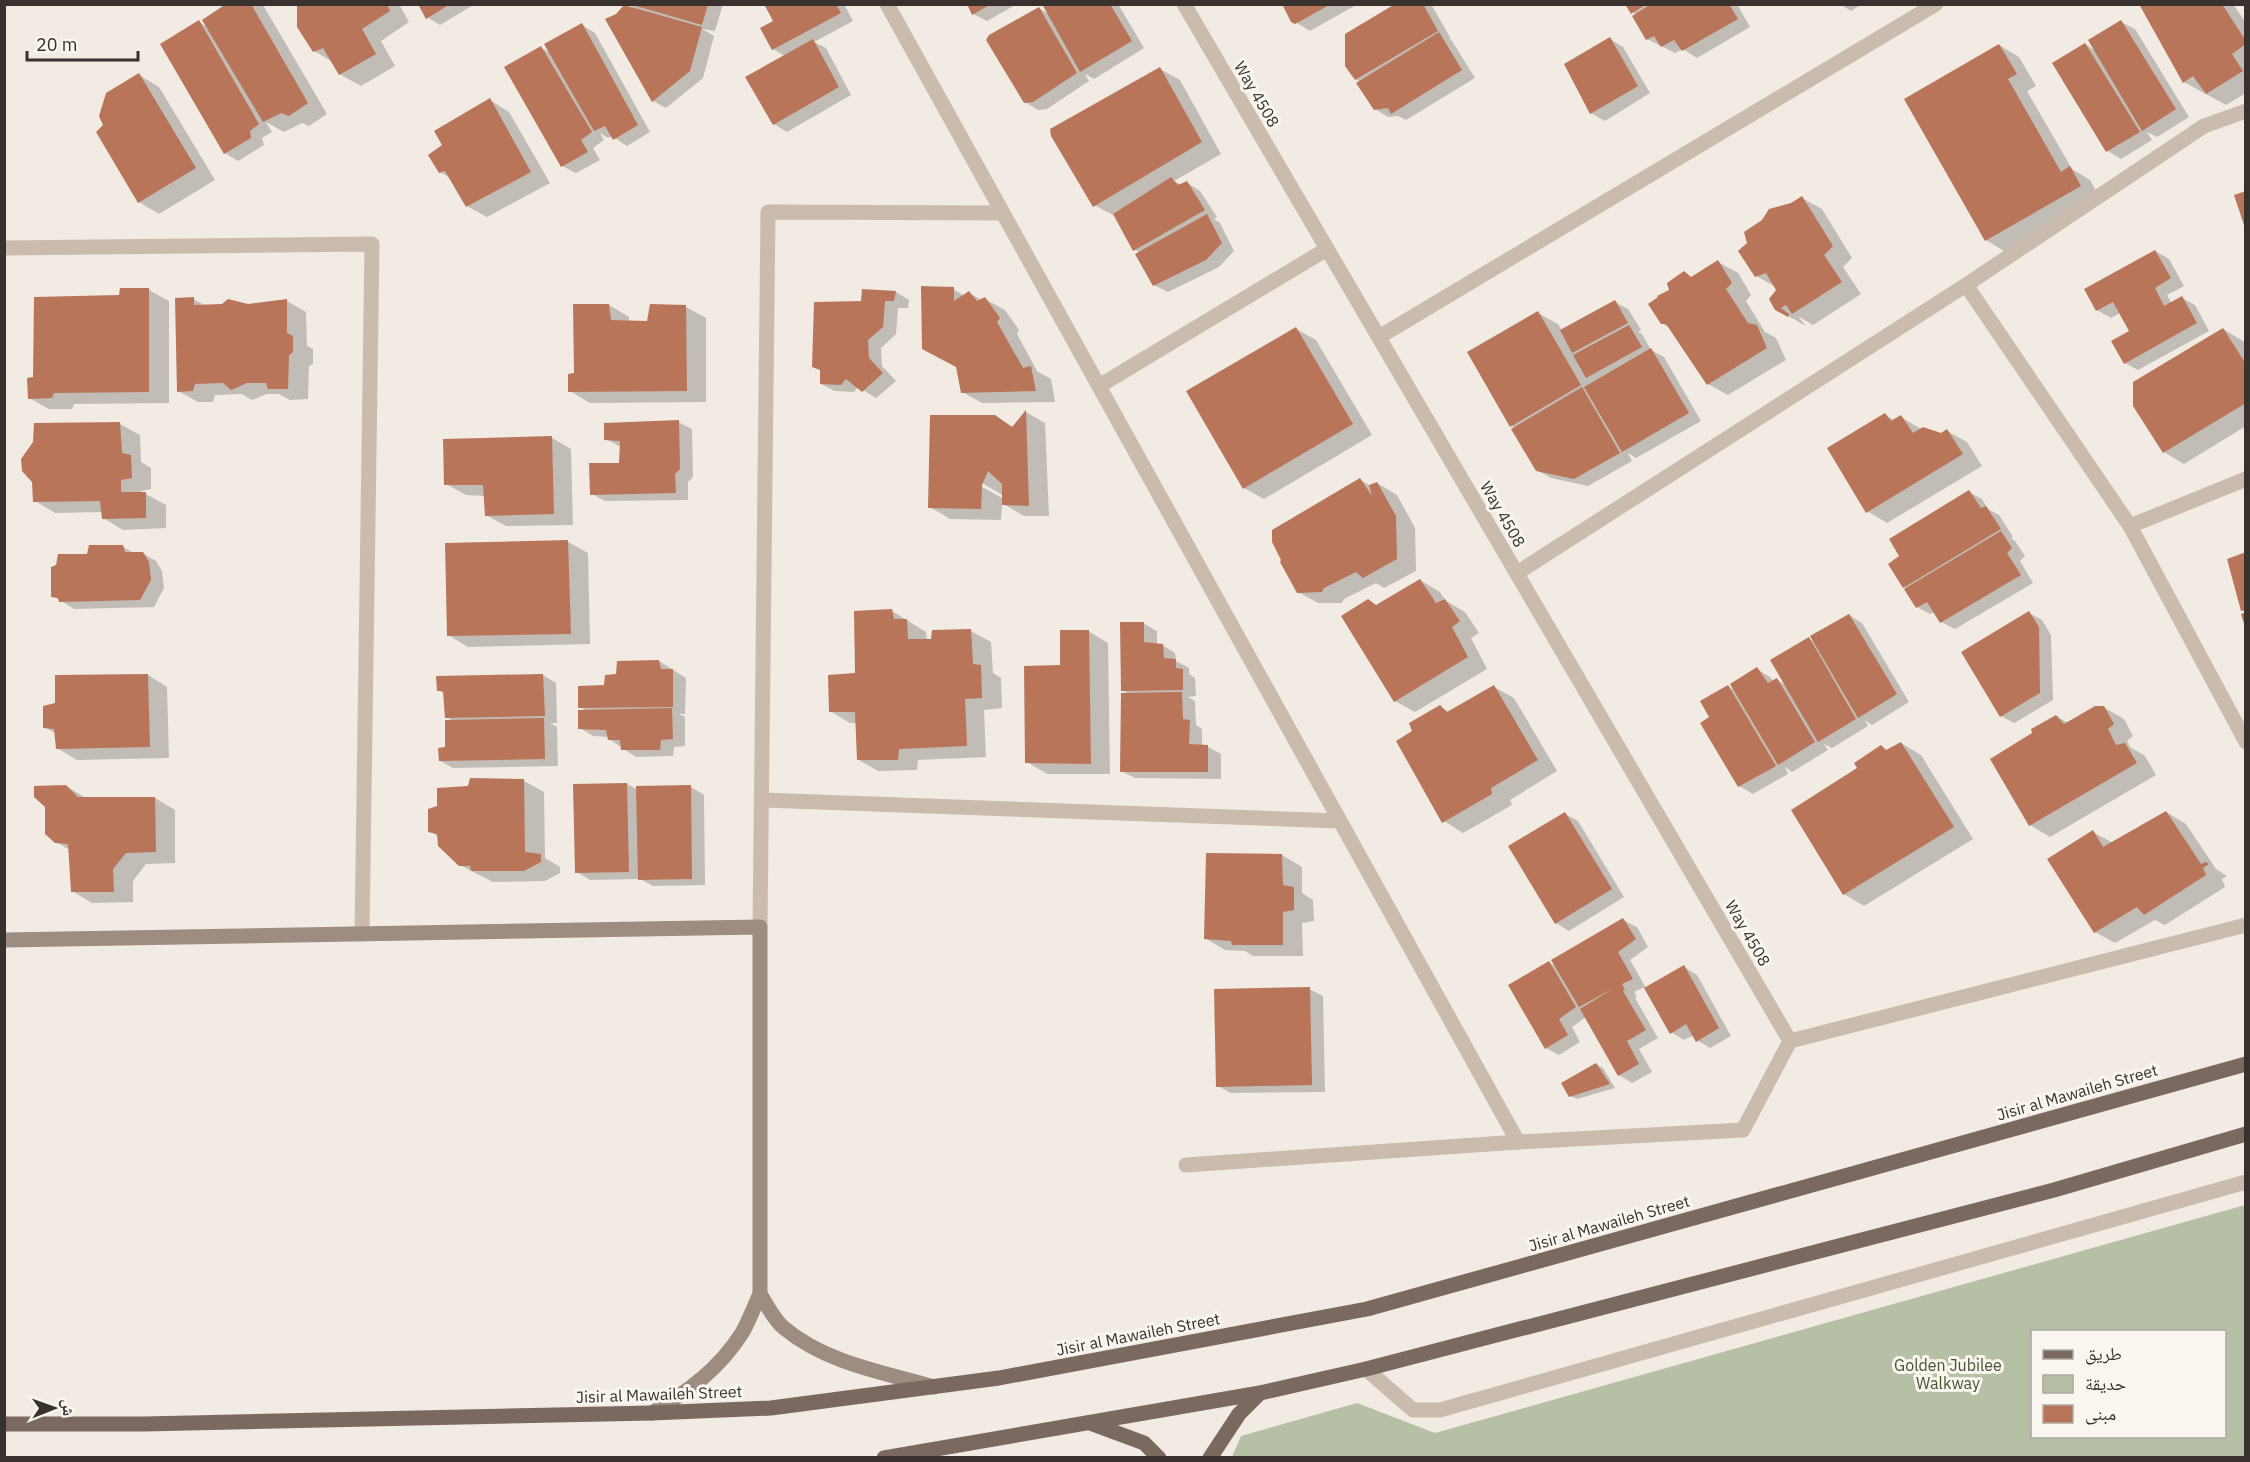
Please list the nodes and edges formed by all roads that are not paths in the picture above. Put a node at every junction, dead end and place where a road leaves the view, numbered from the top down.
1 (888, 4) edge
2 (1184, 4) edge
3 (1936, 4) edge
4 (2246, 111) edge
5 (1003, 213) junction
6 (4, 248) edge
7 (1327, 249) junction
8 (1966, 285) junction
9 (1379, 337) junction
10 (1099, 386) junction
11 (2246, 480) edge
12 (2130, 526) junction
13 (1517, 573) junction
14 (2246, 742) edge
15 (763, 800) junction
16 (1340, 821) junction
17 (2246, 925) edge
18 (760, 927) junction
19 (362, 934) junction
20 (4, 940) edge
21 (1790, 1041) junction
22 (2246, 1064) edge
23 (2246, 1134) edge
24 (1518, 1142) junction
25 (1186, 1165) dead end
26 (2246, 1182) edge
27 (760, 1294) junction
28 (1366, 1369) junction
29 (936, 1387) junction
30 (1260, 1393) junction
31 (652, 1413) junction
32 (1090, 1423) junction
33 (4, 1424) edge
34 (884, 1458) edge
35 (1159, 1458) edge
36 (1210, 1458) edge

1 - 5 street
2 - 7 street, Way 4508
3 - 9 street
4 - 8 street
5 - 10 street
5 - 15 street
6 - 19 street
7 - 9 street, Way 4508
7 - 10 street
8 - 12 street
8 - 13 street
9 - 13 street, Way 4508
10 - 16 street
11 - 12 street
12 - 14 street
13 - 21 street, Way 4508
15 - 16 street
15 - 18 street
16 - 24 street
17 - 21 street
18 - 19 street
18 - 27 street
19 - 20 street
21 - 24 street
22 - 29 main road, Jisir al Mawaileh Street
23 - 28 main road
24 - 25 street
26 - 28 street
27 - 29 street
27 - 31 street
28 - 30 main road
29 - 31 main road, Jisir al Mawaileh Street
30 - 32 main road
30 - 36 main road
31 - 33 main road, Jisir al Mawaileh Street
32 - 34 main road
32 - 35 main road

